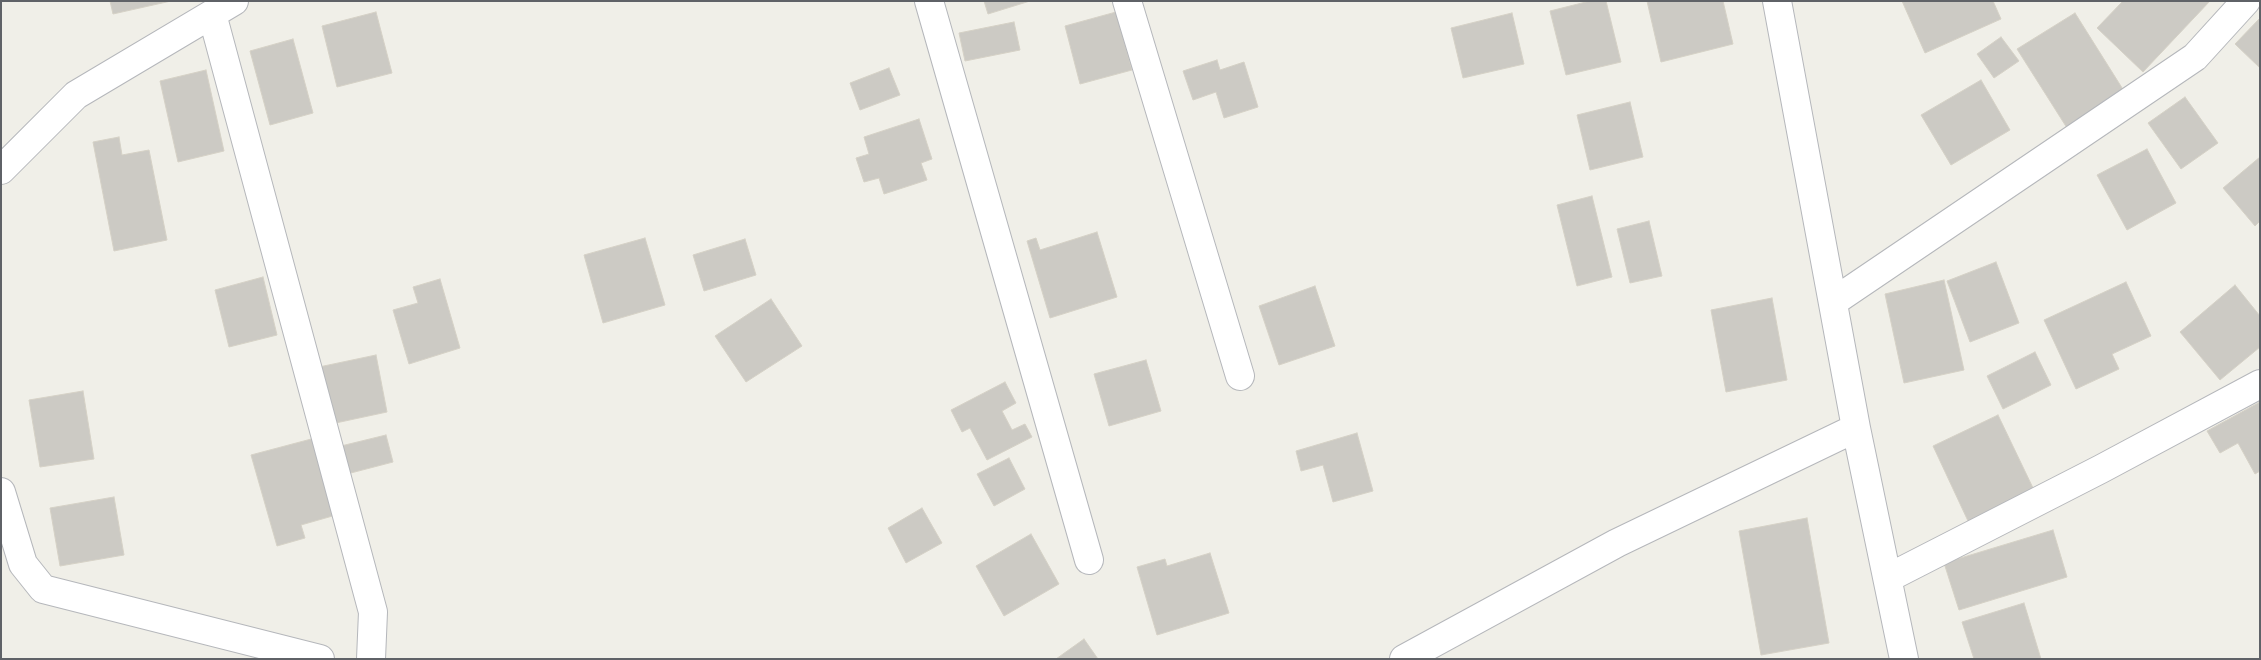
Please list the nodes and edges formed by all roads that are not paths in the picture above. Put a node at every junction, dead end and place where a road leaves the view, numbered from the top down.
1 (930, 1) edge
2 (1128, 1) edge
3 (1777, 1) edge
4 (2246, 1) edge
5 (223, 8) edge
6 (1, 170) edge
7 (1833, 302) junction
8 (1240, 376) dead end
9 (2260, 384) edge
10 (1856, 428) junction
11 (1, 492) edge
12 (1089, 560) dead end
13 (1888, 578) junction
14 (320, 659) edge
15 (371, 659) edge
16 (1404, 659) edge
17 (1904, 659) edge

1 - 12 street
2 - 8 street
3 - 7 street
4 - 7 street
5 - 6 street
5 - 15 street
7 - 10 street
9 - 13 street
10 - 13 street
10 - 16 street
11 - 14 street
13 - 17 street

